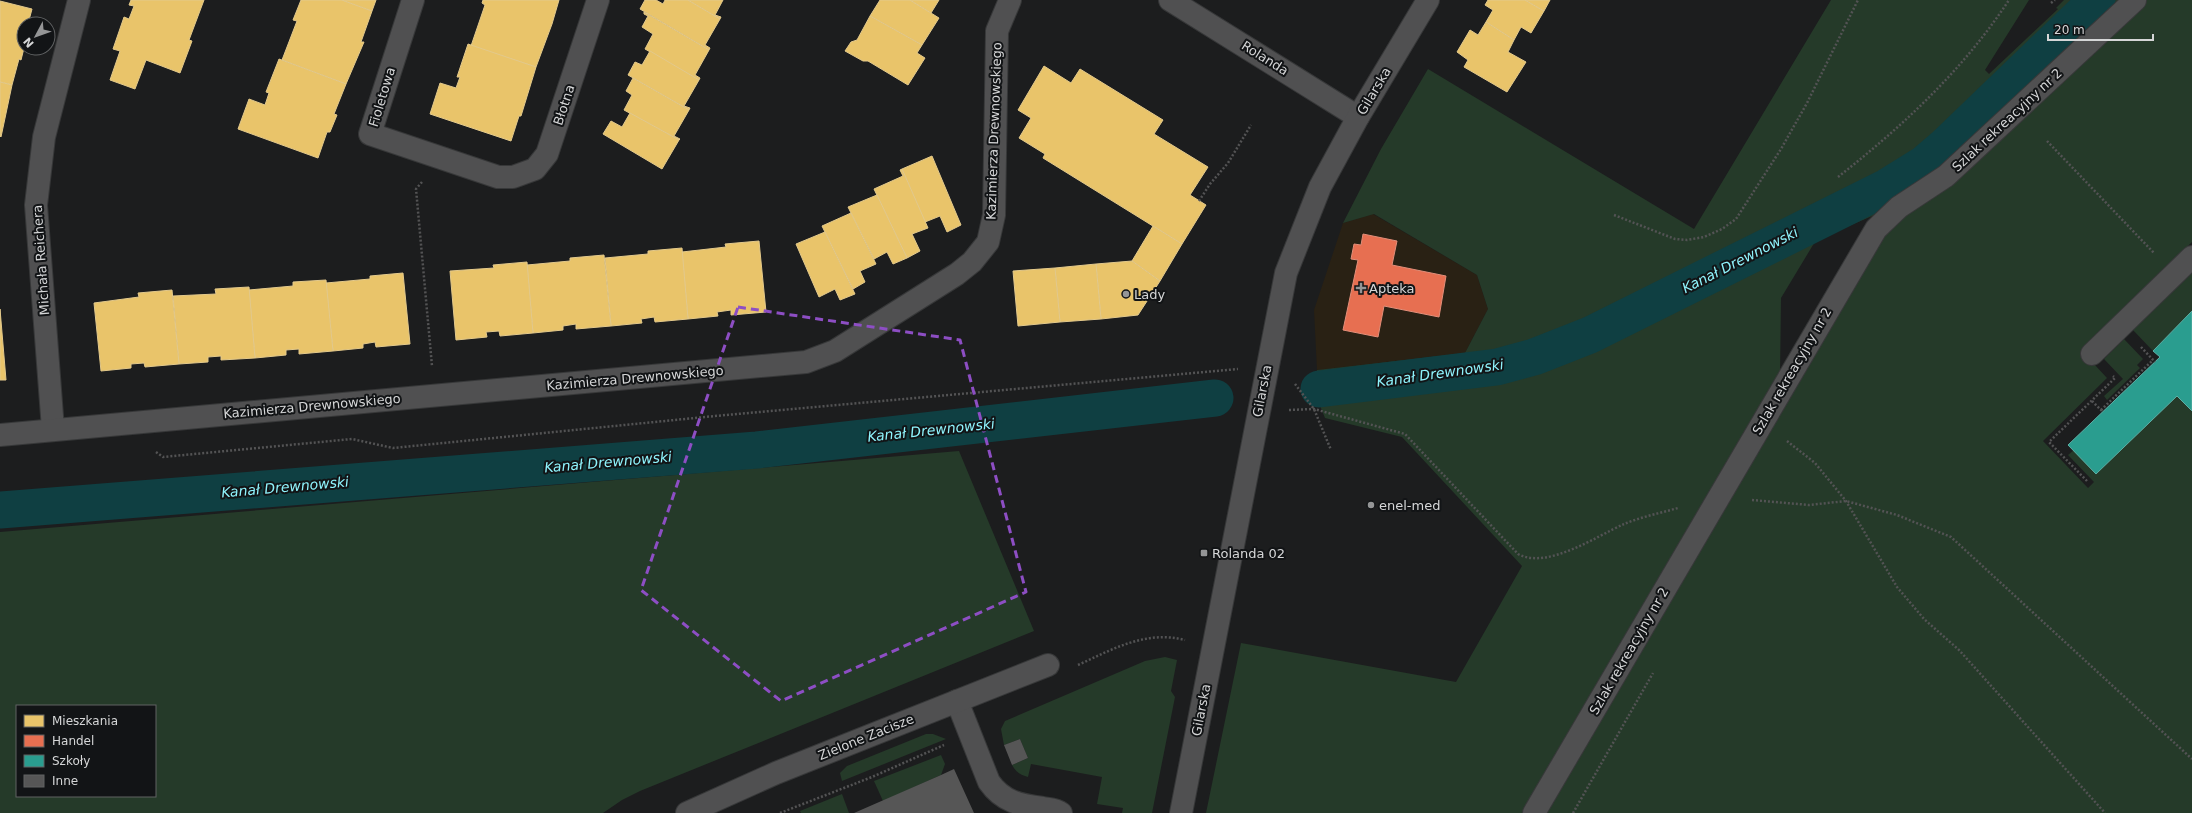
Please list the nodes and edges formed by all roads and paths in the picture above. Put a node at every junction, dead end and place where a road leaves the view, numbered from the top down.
1 (79, 0) edge
2 (413, 0) edge
3 (598, 0) edge
4 (1010, 0) edge
5 (1170, 0) edge
6 (1428, 0) edge
7 (2009, 0) edge
8 (2055, 0) edge
9 (2135, 0) edge
10 (1858, 1) edge
11 (2051, 3) dead end
12 (1358, 117) junction
13 (1251, 125) dead end
14 (2047, 141) dead end
15 (426, 177) dead end
16 (498, 177) joint
17 (1838, 178) dead end
18 (1199, 201) dead end
19 (1614, 215) dead end
20 (2192, 257) edge
21 (2174, 274) junction
22 (2092, 354) joint
23 (2153, 360) dead end
24 (1243, 369) dead end
25 (433, 371) dead end
26 (1291, 378) dead end
27 (2092, 401) junction
28 (1314, 409) junction
29 (1284, 410) dead end
30 (1760, 427) junction
31 (53, 429) junction
32 (0, 435) edge
33 (153, 449) dead end
34 (1331, 450) dead end
35 (2087, 481) dead end
36 (1718, 499) junction
37 (1846, 501) junction
38 (1213, 649) junction
39 (1048, 665) dead end
40 (1075, 666) dead end
41 (957, 701) junction
42 (969, 734) junction
43 (2192, 759) edge
44 (1017, 809) edge
45 (686, 813) edge
46 (780, 813) edge
47 (1061, 813) edge
48 (1181, 813) edge
49 (1534, 813) edge
50 (2105, 813) edge

1 - 31 street, Michała Reichera
2 - 16 street, Fioletowa
3 - 16 street, Błotna
4 - 31 street, Kazimierza Drewnowskiego
5 - 12 street, Rolanda
6 - 12 street, Gilarska
7 - 17 path
8 - 11 path
9 - 30 street, Szlak rekreacyjny nr 2
10 - 19 path
12 - 38 street, Gilarska
13 - 18 path
14 - 21 path
15 - 25 path
20 - 21 street
21 - 22 street
22 - 27 path
23 - 27 path
24 - 33 path
26 - 28 path
27 - 35 path
28 - 29 path
28 - 34 path
28 - 36 path
30 - 36 street, Szlak rekreacyjny nr 2
30 - 37 path
31 - 32 street, Kazimierza Drewnowskiego
36 - 37 path
36 - 49 street, Szlak rekreacyjny nr 2
37 - 43 path
37 - 50 path
38 - 40 path
38 - 48 street, Gilarska
39 - 41 street, Zielone Zacisze
41 - 42 street
41 - 45 street, Zielone Zacisze
42 - 44 street
42 - 46 path
44 - 47 street

